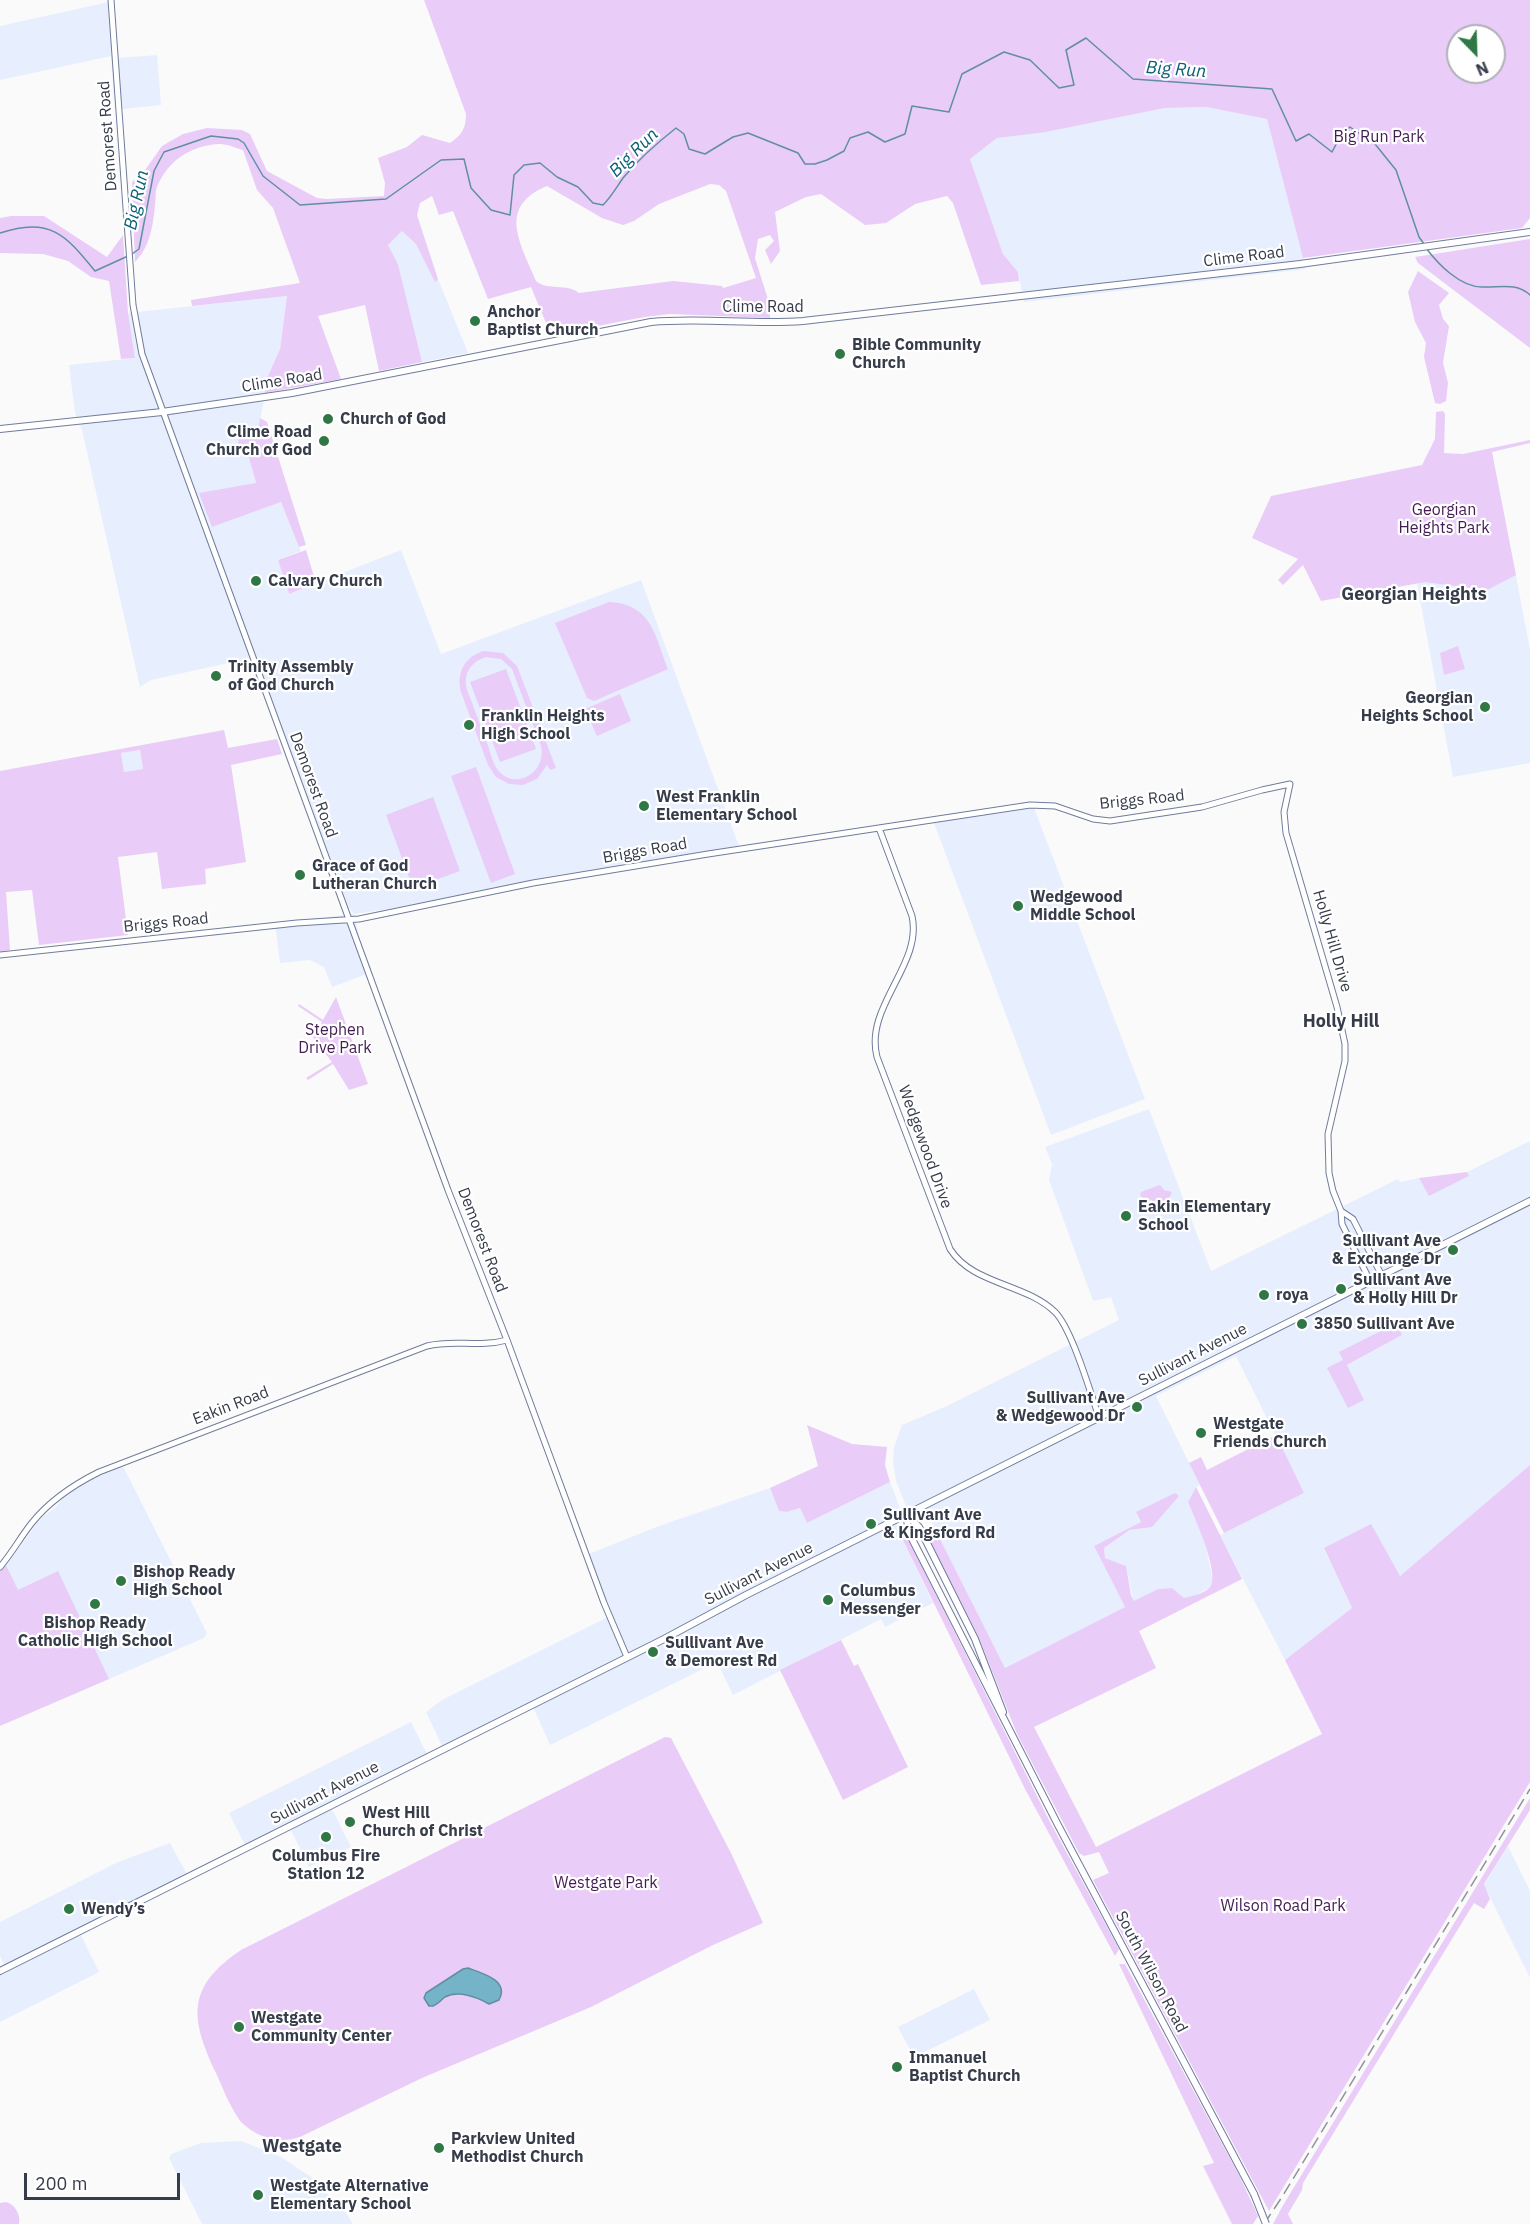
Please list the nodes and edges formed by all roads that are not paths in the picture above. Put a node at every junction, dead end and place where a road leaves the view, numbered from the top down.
1 (111, 0) edge
2 (1530, 232) edge
3 (162, 412) junction
4 (0, 429) edge
5 (1290, 784) joint
6 (879, 828) junction
7 (347, 919) junction
8 (0, 955) edge
9 (1530, 1201) edge
10 (1341, 1211) junction
11 (1382, 1276) junction
12 (1370, 1281) junction
13 (507, 1340) junction
14 (1099, 1418) junction
15 (907, 1515) junction
16 (0, 1567) edge
17 (627, 1657) junction
18 (1011, 1733) junction
19 (0, 1971) edge
20 (1266, 2224) edge

1 - 3 street, Demorest Road
2 - 3 main road, Clime Road
3 - 4 main road, Clime Road
3 - 7 street, Demorest Road
5 - 6 street, Briggs Road
5 - 10 street, Holly Hill Drive
6 - 7 street, Briggs Road
6 - 14 street, Wedgewood Drive
7 - 8 street, Briggs Road
7 - 13 street, Demorest Road
9 - 11 main road, Sullivant Avenue
10 - 11 street, Holly Hill Drive
10 - 12 street, Holly Hill Drive
11 - 12 main road, Sullivant Avenue
12 - 14 main road, Sullivant Avenue
13 - 16 street, Eakin Road
13 - 17 street, Demorest Road
14 - 15 main road, Sullivant Avenue
15 - 17 main road, Sullivant Avenue
15 - 18 main road, South Wilson Road
15 - 18 main road, South Wilson Road
17 - 19 main road, Sullivant Avenue
18 - 20 main road, South Wilson Road, bridge

